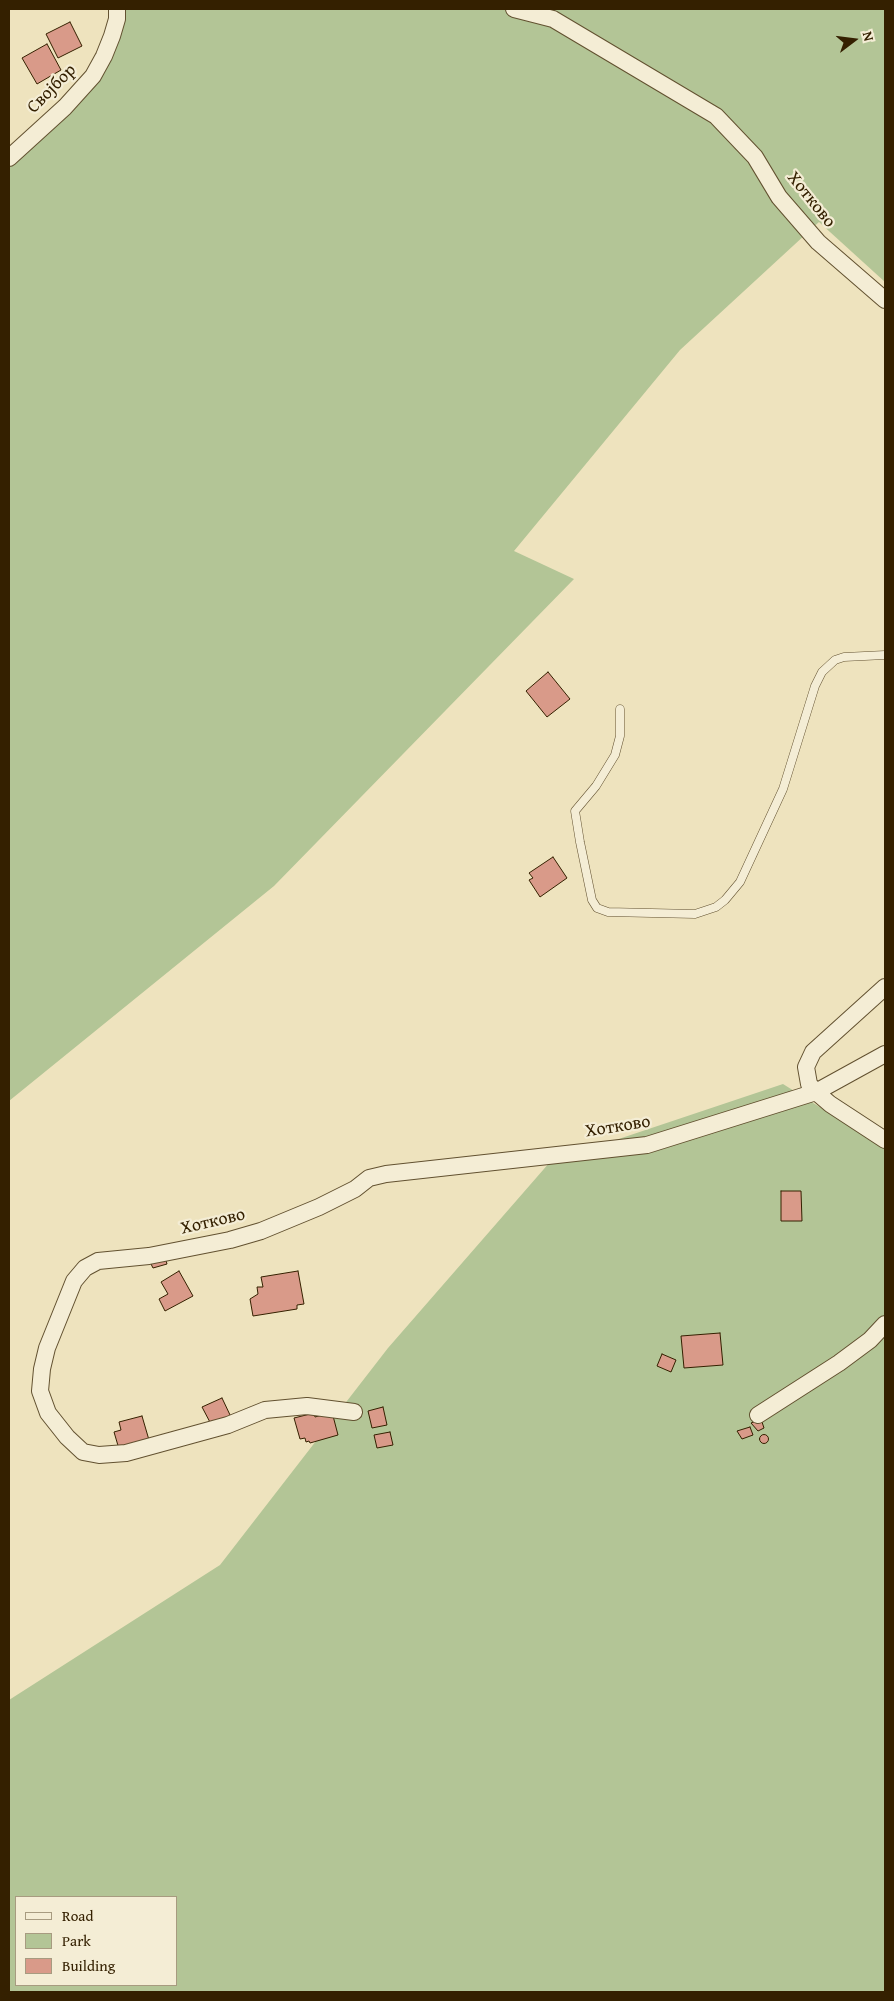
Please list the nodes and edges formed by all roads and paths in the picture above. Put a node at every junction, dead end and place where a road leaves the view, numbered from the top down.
1 (117, 9) edge
2 (514, 9) edge
3 (9, 158) edge
4 (885, 300) edge
5 (885, 655) edge
6 (620, 709) dead end
7 (885, 987) edge
8 (885, 1054) edge
9 (816, 1092) junction
10 (885, 1140) edge
11 (885, 1324) edge
12 (354, 1412) dead end
13 (758, 1415) dead end

1 - 3 street, Својбор
2 - 4 street, Хотково
5 - 6 lane
7 - 9 street
8 - 9 street, Хотково
9 - 10 street
9 - 12 street, Хотково
11 - 13 street

